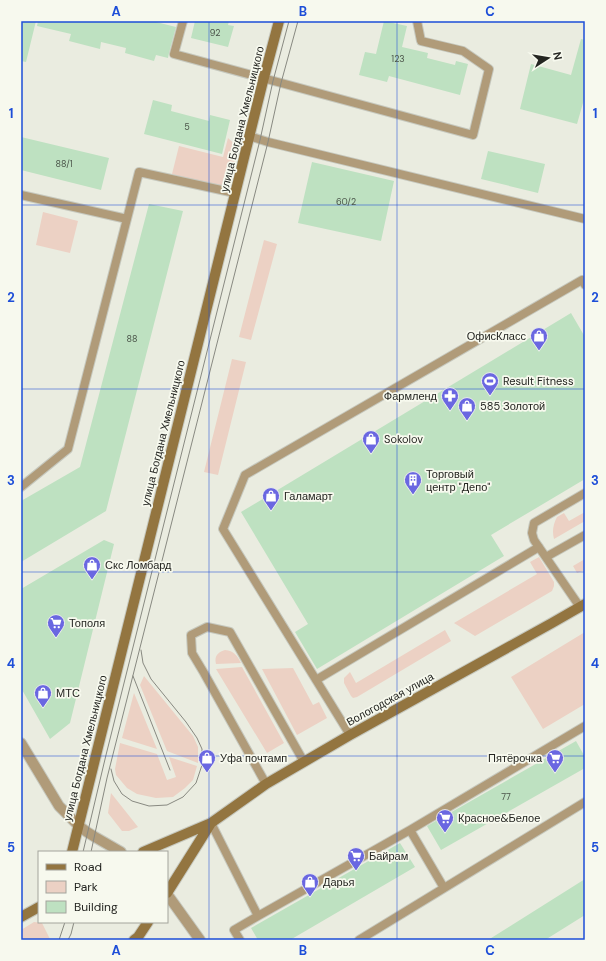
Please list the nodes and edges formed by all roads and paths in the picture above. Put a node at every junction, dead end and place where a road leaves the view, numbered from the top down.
1 (182, 21) edge
2 (279, 21) edge
3 (417, 21) edge
4 (263, 79) junction
5 (249, 136) junction
6 (235, 193) junction
7 (21, 194) edge
8 (127, 219) junction
9 (585, 220) edge
10 (585, 285) edge
11 (21, 487) edge
12 (585, 493) edge
13 (585, 535) edge
14 (539, 547) junction
15 (546, 557) junction
16 (583, 605) edge
17 (316, 680) junction
18 (585, 726) edge
19 (350, 735) junction
20 (21, 743) edge
21 (304, 762) junction
22 (266, 784) junction
23 (585, 802) edge
24 (211, 822) junction
25 (79, 826) junction
26 (410, 830) junction
27 (72, 851) edge
28 (119, 851) edge
29 (145, 851) edge
30 (444, 888) junction
31 (168, 892) edge
32 (168, 895) edge
33 (38, 908) edge
34 (258, 916) junction
35 (21, 917) edge
36 (147, 923) edge
37 (134, 940) edge
38 (200, 940) edge
39 (240, 940) edge
40 (359, 940) edge

1 - 4 lane
2 - 4 main road, улица Богдана Хмельницкого
3 - 4 lane
4 - 5 main road, улица Богдана Хмельницкого
5 - 6 main road, улица Богдана Хмельницкого
5 - 9 lane
6 - 8 lane
6 - 25 main road, улица Богдана Хмельницкого
7 - 8 lane
8 - 11 lane
10 - 17 lane
12 - 14 lane
13 - 15 lane
14 - 15 lane
14 - 17 lane
15 - 16 lane
16 - 19 main road, Вологодская улица
17 - 19 lane
18 - 26 lane
19 - 21 main road, Вологодская улица
20 - 25 street
21 - 22 main road, Вологодская улица
21 - 22 lane
22 - 24 main road, Вологодская улица
23 - 30 lane
24 - 29 main road, Вологодская улица
24 - 31 main road, Вологодская улица
24 - 34 lane
25 - 27 main road, улица Богдана Хмельницкого
25 - 28 street
26 - 30 lane
26 - 34 lane
30 - 40 lane
32 - 38 street
33 - 35 main road
34 - 39 lane
36 - 37 main road

